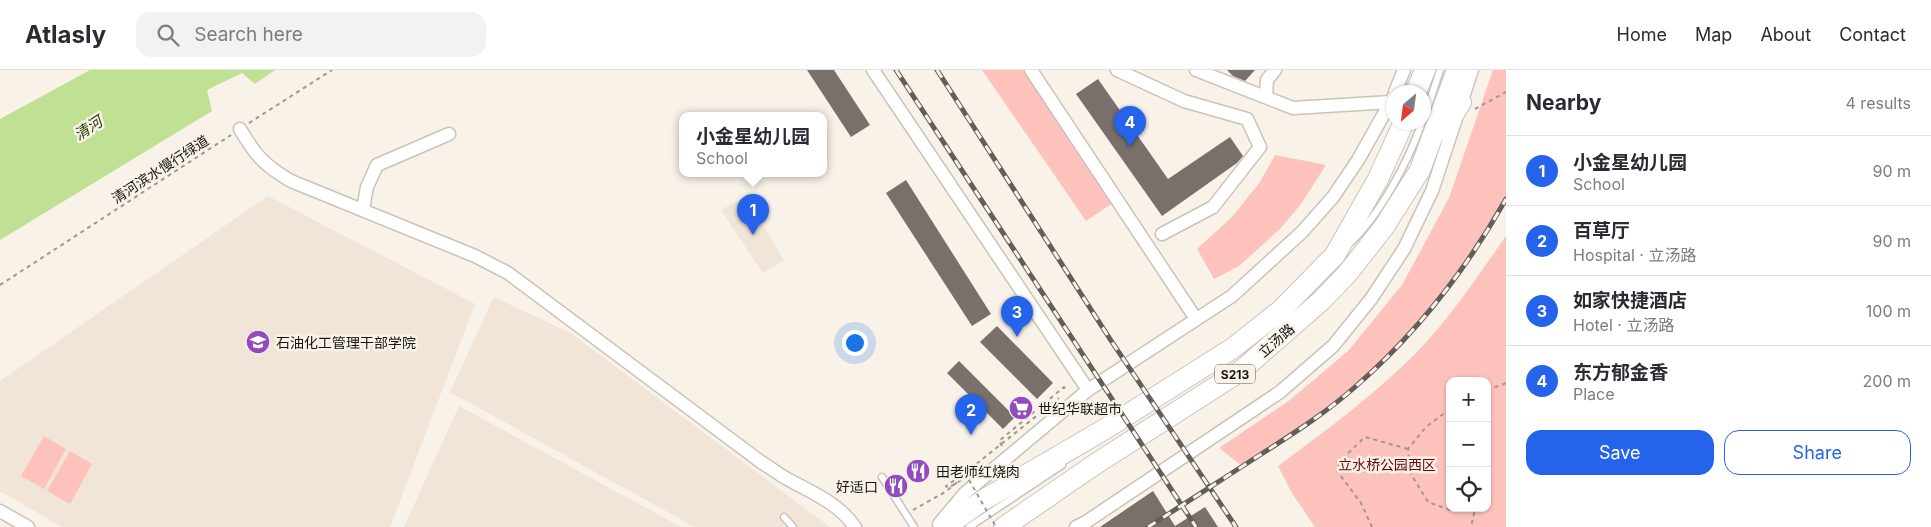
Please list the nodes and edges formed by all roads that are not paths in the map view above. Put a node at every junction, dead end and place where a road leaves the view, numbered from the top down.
1 (873, 70) edge
2 (1031, 70) edge
3 (1118, 70) edge
4 (1196, 70) edge
5 (1275, 70) edge
6 (1404, 70) edge
7 (1412, 70) edge
8 (1425, 70) edge
9 (1455, 71) edge
10 (1398, 85) edge
11 (1411, 85) edge
12 (1419, 85) edge
13 (1266, 97) junction
14 (1386, 98) edge
15 (1431, 108) edge
16 (1386, 110) edge
17 (1458, 111) junction
18 (240, 128) road end
19 (1400, 130) edge
20 (1419, 130) edge
21 (450, 134) dead end
22 (1420, 170) junction
23 (363, 209) junction
24 (1162, 234) dead end
25 (1334, 255) junction
26 (1196, 319) junction
27 (1088, 390) junction
28 (1105, 429) junction
29 (1077, 453) dead end
30 (1070, 460) dead end
31 (882, 478) dead end
32 (0, 510) edge
33 (784, 517) dead end
34 (28, 527) edge
35 (793, 527) edge
36 (855, 527) edge
37 (914, 527) edge
38 (936, 527) edge
39 (945, 527) edge
40 (969, 527) edge
41 (1004, 527) edge
42 (1076, 527) edge

1 - 27 street
2 - 26 street
3 - 24 street
4 - 13 street
5 - 13 street
6 - 10 street
7 - 11 main road
8 - 12 main road
9 - 15 lane
9 - 17 street
9 - 22 main road, 立汤路 / S213
13 - 14 street
16 - 26 street
17 - 22 main road
17 - 42 street
18 - 23 street
19 - 25 main road, 立汤路 / S213
20 - 25 lane
21 - 23 street
22 - 41 main road, 立汤路 / S213
23 - 36 street
25 - 28 main road, 立汤路 / S213
26 - 27 street
27 - 38 street
28 - 29 lane
28 - 39 main road, 立汤路 / S213
30 - 40 lane
31 - 37 lane
32 - 34 street
33 - 35 lane

